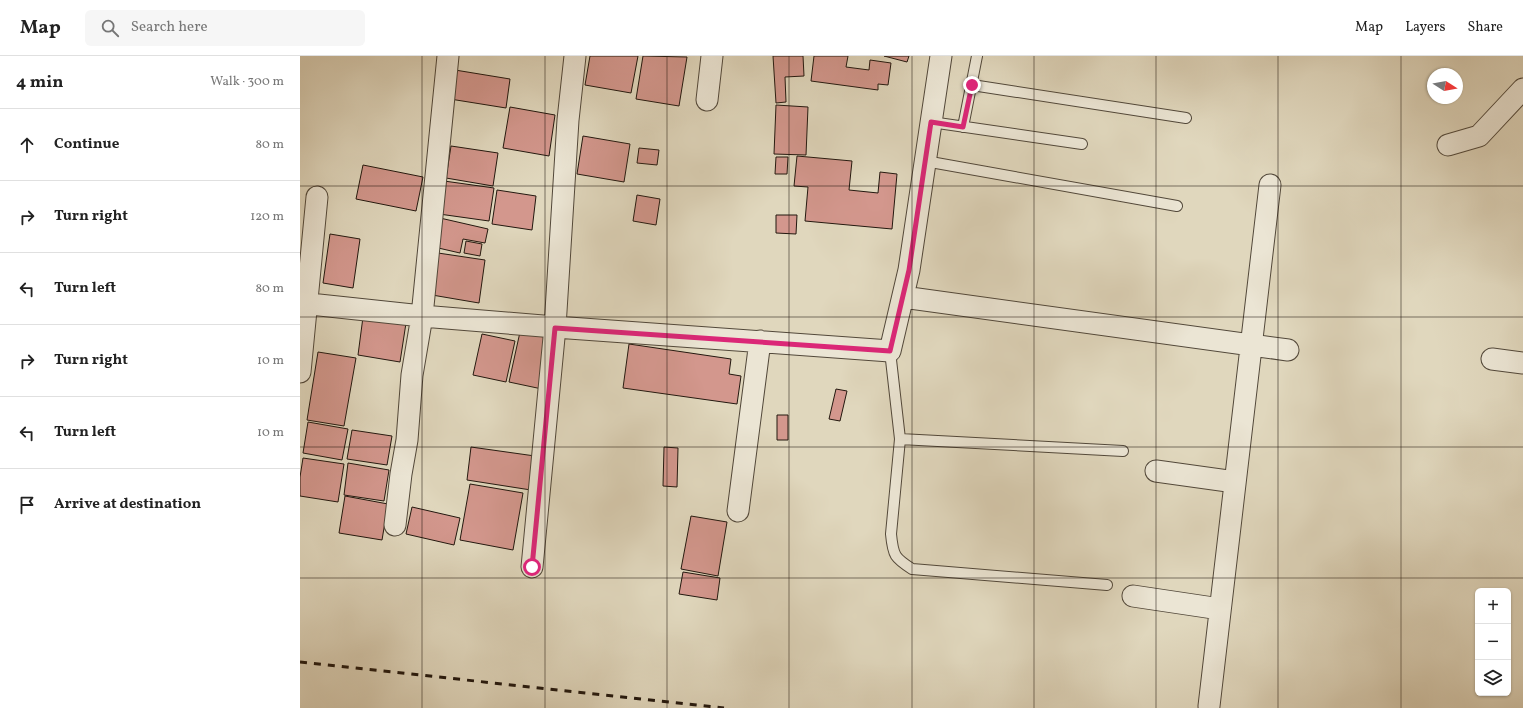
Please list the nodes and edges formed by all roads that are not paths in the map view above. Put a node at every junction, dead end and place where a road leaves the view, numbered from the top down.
1 (448, 56) edge
2 (575, 56) edge
3 (712, 56) edge
4 (941, 56) edge
5 (977, 56) edge
6 (972, 85) junction
7 (1523, 89) edge
8 (707, 100) dead end
9 (1186, 118) dead end
10 (931, 122) junction
11 (963, 127) junction
12 (1082, 144) dead end
13 (1448, 145) dead end
14 (925, 161) junction
15 (1270, 185) dead end
16 (317, 197) dead end
17 (1177, 206) dead end
18 (903, 297) junction
19 (303, 303) edge
20 (422, 316) junction
21 (555, 328) junction
22 (760, 341) junction
23 (1251, 345) junction
24 (1288, 350) dead end
25 (890, 351) junction
26 (1492, 359) dead end
27 (1523, 362) edge
28 (300, 372) edge
29 (900, 439) junction
30 (1123, 451) dead end
31 (1156, 471) dead end
32 (1235, 482) junction
33 (738, 510) dead end
34 (395, 525) dead end
35 (532, 567) dead end
36 (1107, 585) dead end
37 (1133, 596) dead end
38 (1220, 609) junction
39 (1209, 706) dead end

1 - 20 street
2 - 21 street
3 - 8 street
4 - 10 street
5 - 6 lane
6 - 9 lane
6 - 11 lane
7 - 13 street
10 - 11 lane
10 - 14 street
11 - 12 lane
14 - 17 lane
14 - 18 street
15 - 23 street
16 - 19 street
18 - 23 street
18 - 25 street
19 - 20 street
19 - 28 street
20 - 21 street
20 - 34 street
21 - 22 street
21 - 35 street
22 - 25 street
22 - 33 street
23 - 24 street
23 - 32 street
25 - 29 lane
26 - 27 street
29 - 30 lane
29 - 36 lane
31 - 32 street
32 - 38 street
37 - 38 street
38 - 39 street

